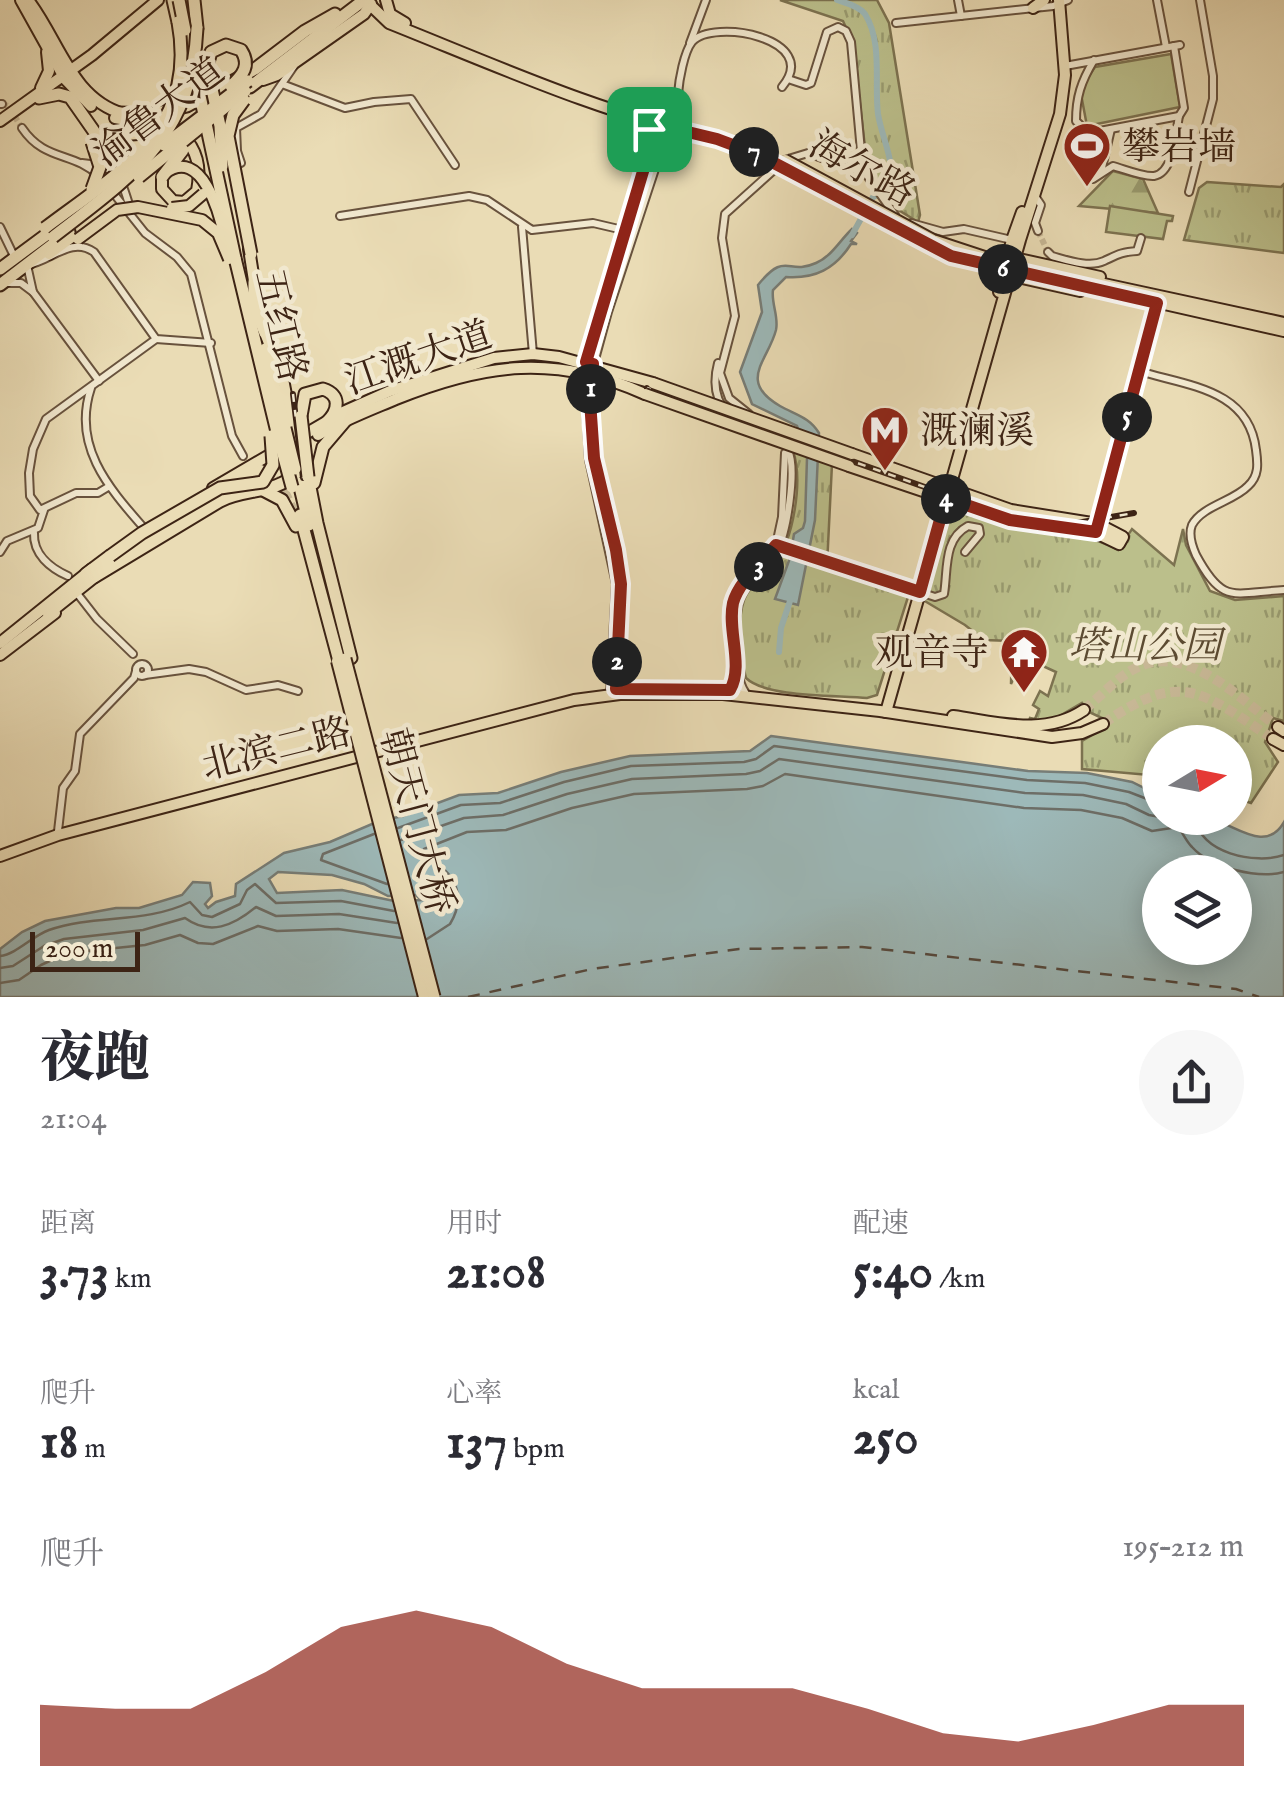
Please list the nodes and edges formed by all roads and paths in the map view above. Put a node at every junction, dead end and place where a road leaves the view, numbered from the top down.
1 (20, 0) edge
2 (28, 0) edge
3 (158, 0) edge
4 (179, 0) edge
5 (194, 0) edge
6 (386, 0) edge
7 (706, 0) edge
8 (958, 0) edge
9 (1157, 0) edge
10 (1200, 0) edge
11 (1056, 2) edge
12 (362, 4) edge
13 (1034, 8) joint
14 (334, 14) junction
15 (960, 16) junction
16 (36, 23) junction
17 (389, 23) junction
18 (896, 23) dead end
19 (415, 28) junction
20 (690, 44) junction
21 (306, 45) junction
22 (53, 46) junction
23 (1173, 46) junction
24 (92, 55) junction
25 (1094, 60) junction
26 (1084, 62) junction
27 (1064, 66) junction
28 (1086, 74) junction
29 (66, 75) junction
30 (282, 76) junction
31 (788, 79) junction
32 (251, 86) junction
33 (782, 86) dead end
34 (39, 94) junction
35 (70, 97) junction
36 (233, 102) junction
37 (94, 109) junction
38 (119, 114) junction
39 (1179, 116) junction
40 (161, 119) junction
41 (195, 120) junction
42 (642, 121) junction
43 (0, 124) edge
44 (675, 127) junction
45 (22, 128) tunnel mouth
46 (173, 128) junction
47 (1111, 129) junction
48 (95, 140) junction
49 (650, 148) junction
50 (662, 151) junction
51 (79, 162) junction
52 (241, 163) dead end
53 (225, 165) junction
54 (455, 165) dead end
55 (775, 171) junction
56 (863, 172) junction
57 (162, 178) junction
58 (201, 189) junction
59 (1189, 192) dead end
60 (1034, 196) junction
61 (85, 198) junction
62 (340, 216) dead end
63 (138, 225) junction
64 (522, 226) junction
65 (0, 227) edge
66 (623, 230) junction
67 (49, 232) junction
68 (1038, 232) tunnel mouth
69 (73, 236) junction
70 (1140, 238) dead end
71 (1012, 240) junction
72 (3, 244) edge
73 (63, 250) junction
74 (1048, 252) dead end
75 (20, 254) junction
76 (240, 257) junction
77 (1012, 257) junction
78 (32, 264) junction
79 (0, 269) edge
80 (1007, 275) junction
81 (235, 280) junction
82 (1072, 280) junction
83 (254, 282) junction
84 (0, 283) edge
85 (33, 292) junction
86 (1138, 292) junction
87 (1126, 297) junction
88 (1157, 303) junction
89 (251, 308) junction
90 (1284, 327) edge
91 (264, 333) junction
92 (156, 339) junction
93 (249, 340) junction
94 (211, 343) junction
95 (533, 354) junction
96 (589, 368) junction
97 (1139, 371) junction
98 (99, 381) junction
99 (91, 387) junction
100 (346, 420) junction
101 (326, 422) junction
102 (282, 433) junction
103 (243, 456) junction
104 (298, 460) junction
105 (851, 460) junction
106 (256, 466) junction
107 (274, 479) dead end
108 (245, 482) junction
109 (300, 482) junction
110 (108, 486) junction
111 (945, 491) junction
112 (44, 510) junction
113 (316, 522) junction
114 (143, 527) junction
115 (1097, 528) junction
116 (34, 532) junction
117 (1121, 540) dead end
118 (778, 546) junction
119 (0, 552) edge
120 (964, 552) dead end
121 (68, 576) dead end
122 (90, 576) junction
123 (1284, 590) edge
124 (320, 591) junction
125 (76, 592) junction
126 (917, 592) junction
127 (62, 598) junction
128 (2, 644) edge
129 (344, 659) junction
130 (142, 670) junction
131 (298, 690) dead end
132 (730, 690) junction
133 (613, 692) junction
134 (745, 692) junction
135 (884, 709) junction
136 (1084, 710) tunnel mouth
137 (1103, 724) tunnel mouth
138 (1031, 731) junction
139 (58, 830) junction
140 (0, 852) edge
141 (425, 997) edge
142 (435, 997) edge

1 - 16 main road
2 - 22 main road
3 - 24 main road
4 - 53 highway, 五红路, bridge
4 - 61 highway, bridge
4 - 76 highway, 五红路, bridge
5 - 46 highway, bridge
6 - 19 main road
7 - 20 street
8 - 15 street
9 - 23 street
10 - 59 street
11 - 13 main road
11 - 27 main road
11 - 71 main road
12 - 14 highway, 渝鲁大道
12 - 17 main road, 海尔路
12 - 17 main road
12 - 19 main road, 海尔路
12 - 21 highway, 渝鲁大道
12 - 30 main road, 渝鲁大道
13 - 15 street
14 - 32 highway, 渝鲁大道
14 - 38 highway
15 - 18 street
16 - 22 main road
16 - 34 main road
17 - 42 main road, 海尔路
19 - 44 main road, 海尔路
20 - 31 street
20 - 44 street
21 - 30 highway
21 - 32 highway, 渝鲁大道
22 - 24 main road
22 - 29 main road
23 - 25 street
23 - 39 street
24 - 29 main road
25 - 26 street
25 - 28 street
26 - 27 street
26 - 28 street
27 - 60 main road
28 - 47 street
29 - 34 main road
29 - 35 highway
29 - 37 main road
29 - 38 main road
30 - 32 highway
30 - 52 street
30 - 54 street
31 - 33 street
31 - 56 street
32 - 36 highway, 渝鲁大道, bridge
32 - 41 highway, 渝鲁大道, bridge
32 - 76 highway, bridge
34 - 35 highway
34 - 43 main road
35 - 37 main road
35 - 48 highway
36 - 57 highway, bridge
36 - 69 highway, 渝鲁大道, bridge
37 - 46 main road
38 - 40 main road
39 - 47 street
39 - 47 street
40 - 46 main road
40 - 53 main road
41 - 53 highway, bridge
41 - 67 highway, 渝鲁大道, bridge
42 - 44 main road, 海尔路
42 - 49 street
44 - 50 street
44 - 82 main road, 海尔路, bridge
45 - 51 street
46 - 48 highway, bridge
46 - 58 main road, bridge
46 - 67 highway, bridge
48 - 61 highway, bridge
49 - 50 street
49 - 66 street
50 - 96 street
51 - 63 street
51 - 63 street
53 - 76 highway, 五红路, bridge
55 - 56 street
55 - 118 street
55 - 118 street
56 - 71 street
57 - 58 main road, bridge
57 - 76 main road, bridge
58 - 69 main road, bridge
60 - 68 street
60 - 77 main road
61 - 67 highway, bridge
62 - 64 street
63 - 94 street
64 - 66 street
64 - 95 street
65 - 72 street
66 - 96 street
67 - 75 highway, 渝鲁大道
67 - 84 highway
69 - 73 main road
69 - 76 main road, bridge
69 - 78 highway, 渝鲁大道
70 - 74 street
71 - 77 main road
72 - 75 street
73 - 78 street
73 - 92 street
75 - 79 highway, 渝鲁大道
76 - 81 main road
76 - 83 main road
76 - 89 highway, 五红路
77 - 80 main road
77 - 86 main road
78 - 84 highway
78 - 85 street
80 - 87 main road
80 - 111 main road
81 - 89 main road
81 - 93 highway
82 - 86 main road, 海尔路
82 - 87 main road, 海尔路
83 - 89 highway
83 - 91 main road
84 - 85 street
85 - 98 street
86 - 90 main road, 海尔路
87 - 88 main road, 海尔路
88 - 90 main road, 海尔路
88 - 97 street
89 - 91 highway
89 - 93 highway
89 - 102 highway, 五红路
91 - 102 main road
92 - 94 street
92 - 98 street
93 - 102 highway
94 - 103 street
95 - 96 main road, 江溉大道
95 - 101 main road, 江溉大道
96 - 100 main road, 江溉大道
96 - 105 main road, 江溉大道, bridge
96 - 105 main road, 江溉大道, bridge
96 - 133 street
97 - 115 street
97 - 123 street
98 - 99 street
99 - 110 street
99 - 112 street
100 - 108 main road, 江溉大道
100 - 113 highway
101 - 106 main road, 江溉大道
101 - 109 highway, bridge
102 - 104 main road, bridge
102 - 109 highway, 五红路, bridge
102 - 122 highway, bridge
103 - 106 street
103 - 108 street
104 - 108 highway
104 - 109 main road
105 - 111 main road, 江溉大道
106 - 108 main road, 江溉大道
107 - 108 main road
108 - 114 main road, 江溉大道
108 - 122 highway
108 - 124 highway
109 - 113 highway
109 - 124 highway, 五红路
109 - 129 highway, 五红路
110 - 112 street
110 - 114 street
111 - 115 main road, 江溉大道
111 - 126 main road
112 - 116 street
113 - 129 highway
114 - 122 main road, 江溉大道
115 - 117 main road, 江溉大道
116 - 119 street
116 - 121 street
118 - 126 street
118 - 132 street
118 - 134 street
120 - 126 street
122 - 125 main road, 江溉大道
122 - 127 main road, 江溉大道
124 - 129 highway, 五红路
125 - 127 main road, 江溉大道
125 - 130 street
126 - 135 main road
127 - 128 main road, 江溉大道
127 - 128 main road, 江溉大道
127 - 128 main road
129 - 141 highway, 朝天门大桥, bridge
129 - 142 main road, bridge
129 - 142 highway, 朝天门大桥, bridge
130 - 131 street
130 - 139 street
132 - 133 main road, 北滨二路
132 - 134 main road, 北滨二路
133 - 135 main road, 北滨二路
133 - 139 main road, 北滨二路
133 - 140 main road, 北滨二路
134 - 135 main road, 北滨二路
135 - 138 main road, 北滨二路
136 - 138 main road, 北滨二路
137 - 138 main road, 北滨二路
139 - 140 main road, 北滨二路

